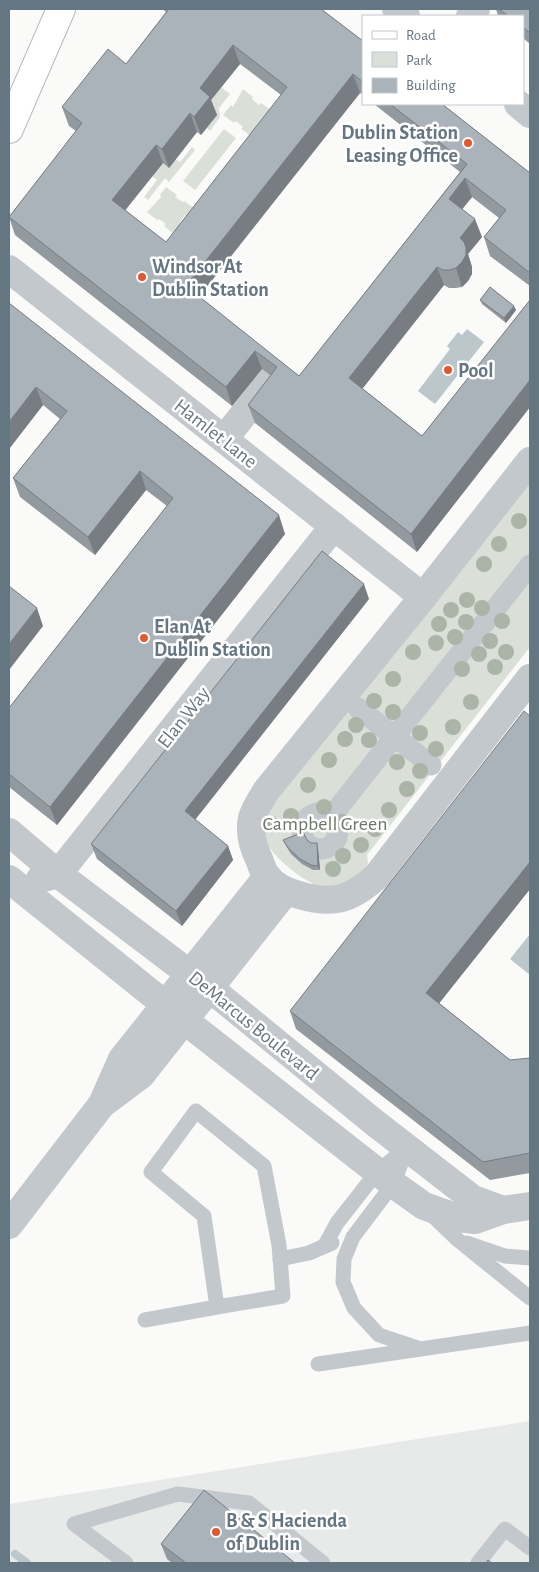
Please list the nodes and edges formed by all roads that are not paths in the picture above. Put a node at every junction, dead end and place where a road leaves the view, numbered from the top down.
1 (61, 9) edge
2 (519, 105) edge
3 (530, 114) edge
4 (9, 129) edge
5 (9, 269) edge
6 (273, 378) edge
7 (224, 439) junction
8 (530, 460) edge
9 (334, 526) junction
10 (530, 566) edge
11 (423, 597) junction
12 (529, 680) edge
13 (358, 708) dead end
14 (395, 737) junction
15 (431, 766) dead end
16 (332, 817) dead end
17 (9, 832) edge
18 (58, 874) junction
19 (13, 882) edge
20 (276, 884) junction
21 (200, 982) junction
22 (175, 1013) junction
23 (406, 1148) junction
24 (385, 1178) junction
25 (424, 1206) junction
26 (530, 1206) edge
27 (503, 1210) junction
28 (9, 1225) edge
29 (353, 1236) junction
30 (458, 1240) junction
31 (324, 1245) junction
32 (530, 1258) edge
33 (280, 1260) junction
34 (530, 1298) edge
35 (217, 1307) junction
36 (145, 1320) dead end
37 (530, 1333) edge
38 (421, 1349) junction
39 (318, 1364) dead end
40 (530, 1548) edge
41 (126, 1563) edge
42 (323, 1563) edge
43 (478, 1563) edge

1 - 4 main road
2 - 3 street
5 - 7 street, Hamlet Lane
6 - 7 street
7 - 9 street, Hamlet Lane
8 - 11 street
9 - 11 street, Hamlet Lane
9 - 18 street, Elan Way
10 - 14 street
11 - 20 street
12 - 20 street
13 - 14 street
14 - 15 street
14 - 16 street
17 - 18 street, DeMarcus Boulevard
18 - 19 street
18 - 21 street, DeMarcus Boulevard
19 - 22 street, DeMarcus Boulevard
20 - 21 street
21 - 22 street
21 - 23 street, DeMarcus Boulevard
22 - 24 street, DeMarcus Boulevard
22 - 28 street
23 - 24 lane
23 - 27 street, DeMarcus Boulevard
24 - 25 street, DeMarcus Boulevard
24 - 29 lane
24 - 31 lane
25 - 27 street, DeMarcus Boulevard
25 - 30 lane
26 - 27 street, DeMarcus Boulevard
29 - 31 lane
29 - 38 lane
30 - 32 lane
30 - 34 lane
31 - 33 lane
33 - 35 lane
33 - 35 lane
35 - 36 lane
37 - 38 lane
38 - 39 lane
40 - 43 lane
41 - 42 lane

